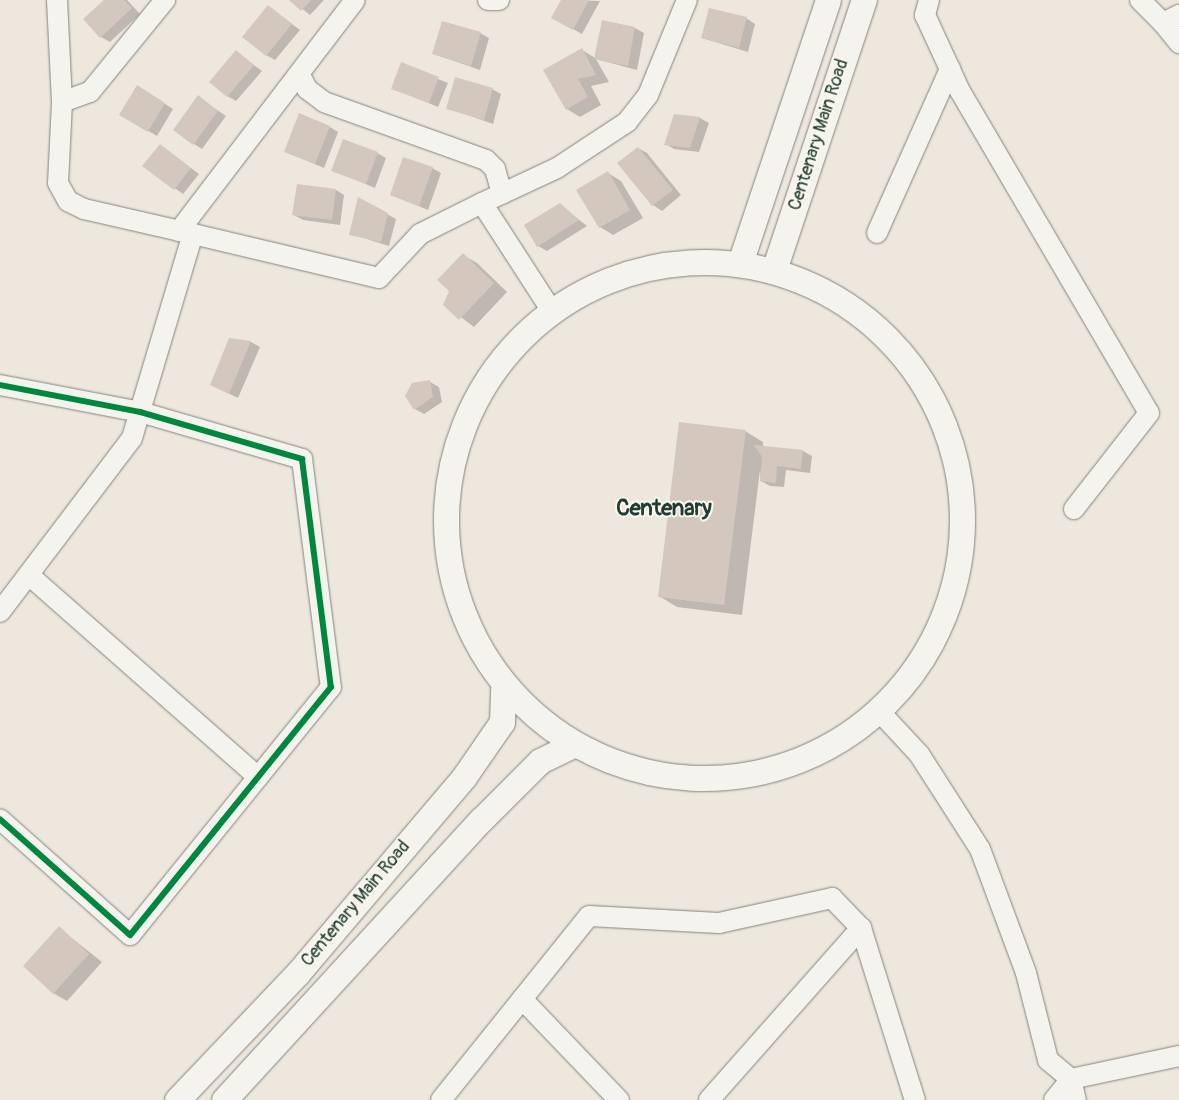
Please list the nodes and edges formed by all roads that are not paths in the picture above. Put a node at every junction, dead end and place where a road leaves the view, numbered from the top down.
1 (57, 0) edge
2 (166, 0) edge
3 (354, 0) edge
4 (488, 0) edge
5 (500, 0) edge
6 (687, 0) edge
7 (828, 0) edge
8 (864, 0) edge
9 (929, 0) edge
10 (1140, 0) edge
11 (1171, 19) edge
12 (1179, 43) edge
13 (950, 69) junction
14 (300, 75) junction
15 (62, 102) junction
16 (502, 194) junction
17 (482, 203) junction
18 (186, 233) junction
19 (877, 233) dead end
20 (740, 263) junction
21 (774, 270) junction
22 (552, 311) junction
23 (0, 385) edge
24 (140, 412) junction
25 (1074, 509) dead end
26 (30, 576) junction
27 (0, 612) edge
28 (503, 690) junction
29 (879, 711) junction
30 (572, 745) junction
31 (258, 778) junction
32 (0, 819) edge
33 (861, 928) junction
34 (522, 999) junction
35 (1179, 1056) edge
36 (1071, 1079) junction
37 (177, 1100) edge
38 (224, 1100) edge
39 (442, 1100) edge
40 (619, 1100) edge
41 (709, 1100) edge
42 (915, 1100) edge
43 (1054, 1100) edge
44 (1076, 1100) edge

1 - 15 street
2 - 15 street
3 - 14 street
4 - 5 street
6 - 16 street
7 - 20 street, Centenary Main Road
8 - 21 street, Centenary Main Road
9 - 13 street
10 - 11 street
11 - 12 street
13 - 19 street
13 - 25 street
14 - 16 street
14 - 18 street
15 - 18 street
16 - 17 street
17 - 18 street
17 - 22 street
18 - 24 street
20 - 21 street, Centenary Main Road
20 - 22 street, Centenary Main Road
21 - 29 street, Centenary Main Road
22 - 28 street, Centenary Main Road
23 - 24 street
24 - 26 street
24 - 31 street
26 - 27 street
26 - 31 street
28 - 30 street, Centenary Main Road
28 - 37 street, Centenary Main Road
29 - 30 street, Centenary Main Road
29 - 36 street
30 - 38 street, Centenary Main Road
31 - 32 street
33 - 34 street
33 - 41 street
33 - 42 street
34 - 39 street
34 - 40 street
35 - 36 street
36 - 43 street
36 - 44 street

